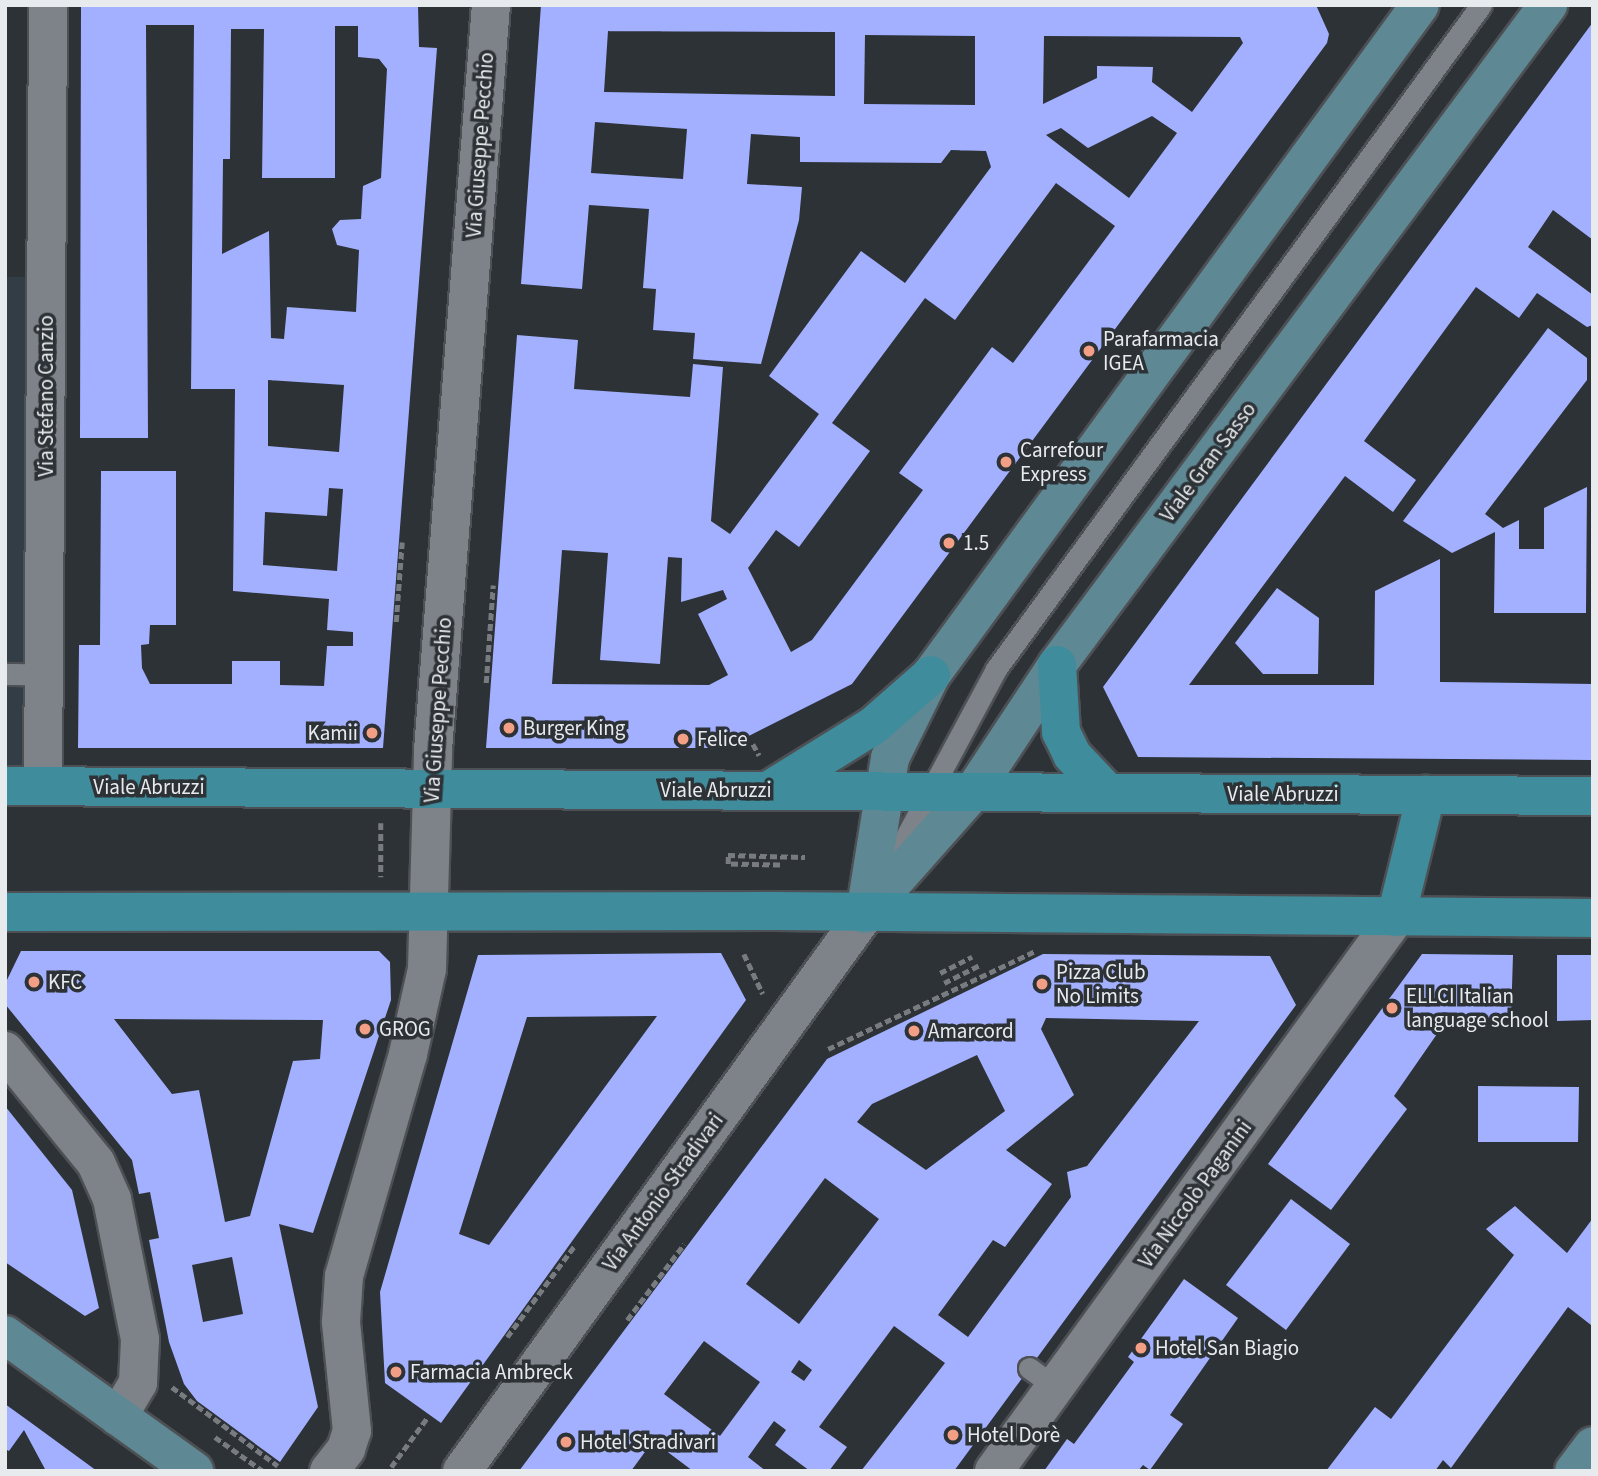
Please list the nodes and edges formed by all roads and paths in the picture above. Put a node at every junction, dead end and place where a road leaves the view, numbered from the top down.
1 (48, 5) edge
2 (491, 5) edge
3 (1420, 5) edge
4 (1481, 5) edge
5 (1548, 5) edge
6 (1395, 23) edge
7 (402, 542) dead end
8 (493, 585) dead end
9 (396, 622) dead end
10 (1057, 665) junction
11 (5, 674) edge
12 (44, 675) junction
13 (931, 675) junction
14 (486, 683) dead end
15 (5, 786) edge
16 (43, 786) junction
17 (431, 788) junction
18 (768, 791) junction
19 (882, 791) junction
20 (929, 791) junction
21 (973, 792) junction
22 (1108, 793) junction
23 (1426, 795) junction
24 (1593, 796) edge
25 (381, 819) dead end
26 (805, 856) dead end
27 (780, 865) dead end
28 (381, 885) dead end
29 (5, 912) edge
30 (432, 913) junction
31 (865, 914) junction
32 (1396, 917) junction
33 (1593, 918) edge
34 (1042, 948) dead end
35 (744, 954) dead end
36 (971, 957) dead end
37 (981, 965) dead end
38 (940, 973) dead end
39 (944, 983) dead end
40 (763, 994) dead end
41 (828, 1049) dead end
42 (5, 1051) edge
43 (684, 1244) dead end
44 (575, 1245) dead end
45 (627, 1320) dead end
46 (5, 1335) edge
47 (507, 1337) dead end
48 (171, 1387) dead end
49 (118, 1416) junction
50 (427, 1418) dead end
51 (1593, 1446) edge
52 (278, 1466) dead end
53 (391, 1467) dead end
54 (194, 1471) edge
55 (329, 1471) edge
56 (462, 1471) edge
57 (994, 1471) edge
58 (1574, 1471) edge

1 - 12 street, Via Stefano Canzio
2 - 17 street, Via Giuseppe Pecchio
3 - 6 main road
4 - 20 lane
5 - 10 main road, Viale Gran Sasso
6 - 13 main road
7 - 9 path
8 - 14 path
10 - 21 main road, Viale Gran Sasso
10 - 22 main road
11 - 12 lane
12 - 16 street, Via Stefano Canzio
13 - 18 main road
13 - 19 main road
15 - 16 main road, Viale Abruzzi
16 - 17 main road, Viale Abruzzi
17 - 18 main road, Viale Abruzzi
17 - 30 street, Via Giuseppe Pecchio
18 - 19 main road, Viale Abruzzi
19 - 20 main road, Viale Abruzzi
19 - 31 main road
20 - 21 main road, Viale Abruzzi
20 - 31 lane
21 - 22 main road, Viale Abruzzi
21 - 31 main road, Viale Gran Sasso
22 - 23 main road, Viale Abruzzi
23 - 24 main road, Viale Abruzzi
23 - 32 main road
25 - 28 path
26 - 27 path
29 - 30 main road
30 - 31 main road
30 - 55 street, Via Giuseppe Pecchio
31 - 32 main road
31 - 56 street, Via Antonio Stradivari
32 - 33 main road
32 - 57 street, Via Niccolò Paganini
34 - 41 path
35 - 40 path
36 - 38 path
37 - 39 path
42 - 49 street
43 - 45 path
44 - 47 path
46 - 49 main road
48 - 52 path
49 - 54 main road
50 - 53 path
51 - 58 main road

